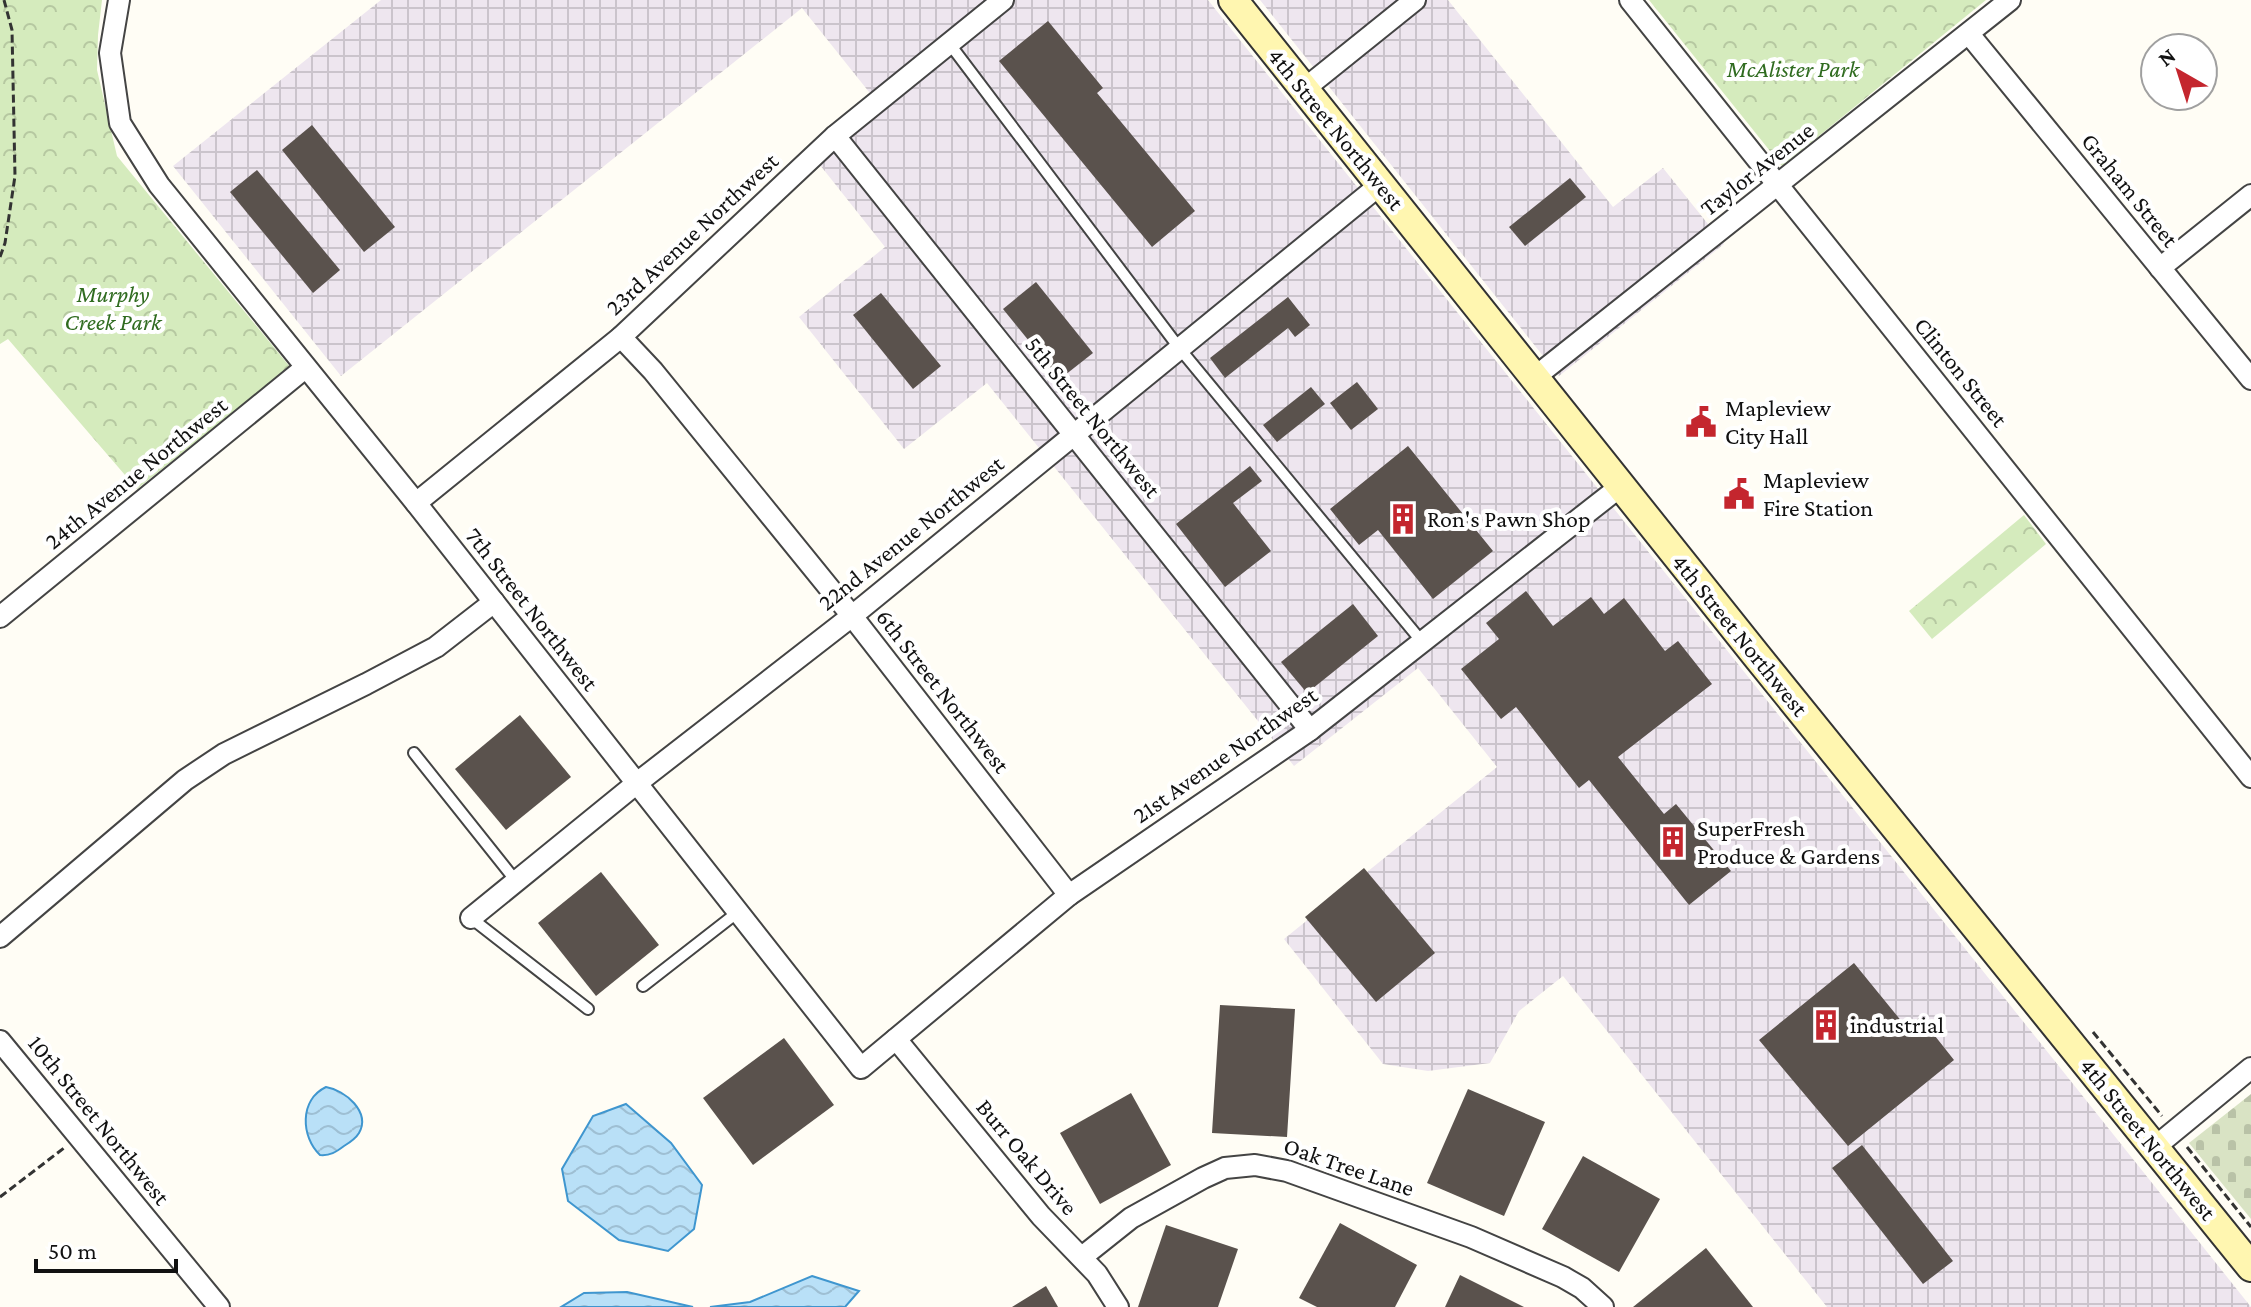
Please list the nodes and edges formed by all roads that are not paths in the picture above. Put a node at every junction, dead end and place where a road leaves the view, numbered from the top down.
1 (119, 0) edge
2 (1003, 0) edge
3 (1233, 0) edge
4 (1415, 0) edge
5 (1630, 0) edge
6 (2010, 0) edge
7 (1969, 34) junction
8 (949, 43) junction
9 (1303, 90) junction
10 (835, 136) junction
11 (1381, 184) junction
12 (1778, 185) junction
13 (2251, 195) edge
14 (2160, 268) junction
15 (621, 337) junction
16 (1180, 349) junction
17 (305, 368) junction
18 (1535, 377) junction
19 (2251, 379) edge
20 (1074, 434) junction
21 (1621, 486) junction
22 (416, 503) junction
23 (494, 602) junction
24 (852, 616) junction
25 (0, 617) edge
26 (1423, 643) junction
27 (1310, 730) junction
28 (414, 753) dead end
29 (2251, 777) edge
30 (637, 783) junction
31 (516, 881) junction
32 (1069, 895) junction
33 (738, 912) junction
34 (471, 918) joint
35 (0, 937) edge
36 (643, 986) dead end
37 (588, 1009) dead end
38 (896, 1039) junction
39 (0, 1041) edge
40 (861, 1068) joint
41 (2251, 1068) edge
42 (2155, 1147) junction
43 (1082, 1257) junction
44 (2251, 1267) edge
45 (219, 1307) edge
46 (1118, 1307) edge
47 (1603, 1307) edge

1 - 17 street, 7th Street Northwest
2 - 8 street, 23rd Avenue Northwest
3 - 9 street, 4th Street Northwest
4 - 9 street
5 - 12 street, Clinton Street
6 - 7 street, Taylor Avenue
7 - 12 street, Taylor Avenue
7 - 14 street, Graham Street
8 - 10 street, 23rd Avenue Northwest
8 - 16 lane
9 - 11 street, 4th Street Northwest
10 - 15 street, 23rd Avenue Northwest
10 - 20 street, 5th Street Northwest
11 - 16 street, 22nd Avenue Northwest
11 - 18 street, 4th Street Northwest
12 - 18 street, Taylor Avenue
12 - 29 street, Clinton Street
13 - 14 street
14 - 19 street, Graham Street
15 - 22 street, 23rd Avenue Northwest
15 - 24 street, 6th Street Northwest
16 - 20 street, 22nd Avenue Northwest
16 - 26 lane
17 - 22 street, 7th Street Northwest
17 - 25 street, 24th Avenue Northwest
18 - 21 street, 4th Street Northwest
20 - 24 street, 22nd Avenue Northwest
20 - 27 street, 5th Street Northwest
21 - 26 street, 21st Avenue Northwest
21 - 42 street, 4th Street Northwest
22 - 23 street, 7th Street Northwest
23 - 30 street, 7th Street Northwest
23 - 35 street
24 - 30 street, 22nd Avenue Northwest
24 - 32 street, 6th Street Northwest
26 - 27 street, 21st Avenue Northwest
27 - 32 street, 21st Avenue Northwest
28 - 31 lane
30 - 31 street, 22nd Avenue Northwest
30 - 33 street, 7th Street Northwest
31 - 34 street, 22nd Avenue Northwest
32 - 38 street, 21st Avenue Northwest
33 - 36 lane
33 - 40 street, 7th Street Northwest
34 - 37 lane
38 - 40 street, 21st Avenue Northwest
38 - 43 street, Burr Oak Drive
39 - 45 street, 10th Street Northwest
41 - 42 street
42 - 44 street, 4th Street Northwest
43 - 46 street, Burr Oak Drive
43 - 47 street, Oak Tree Lane

